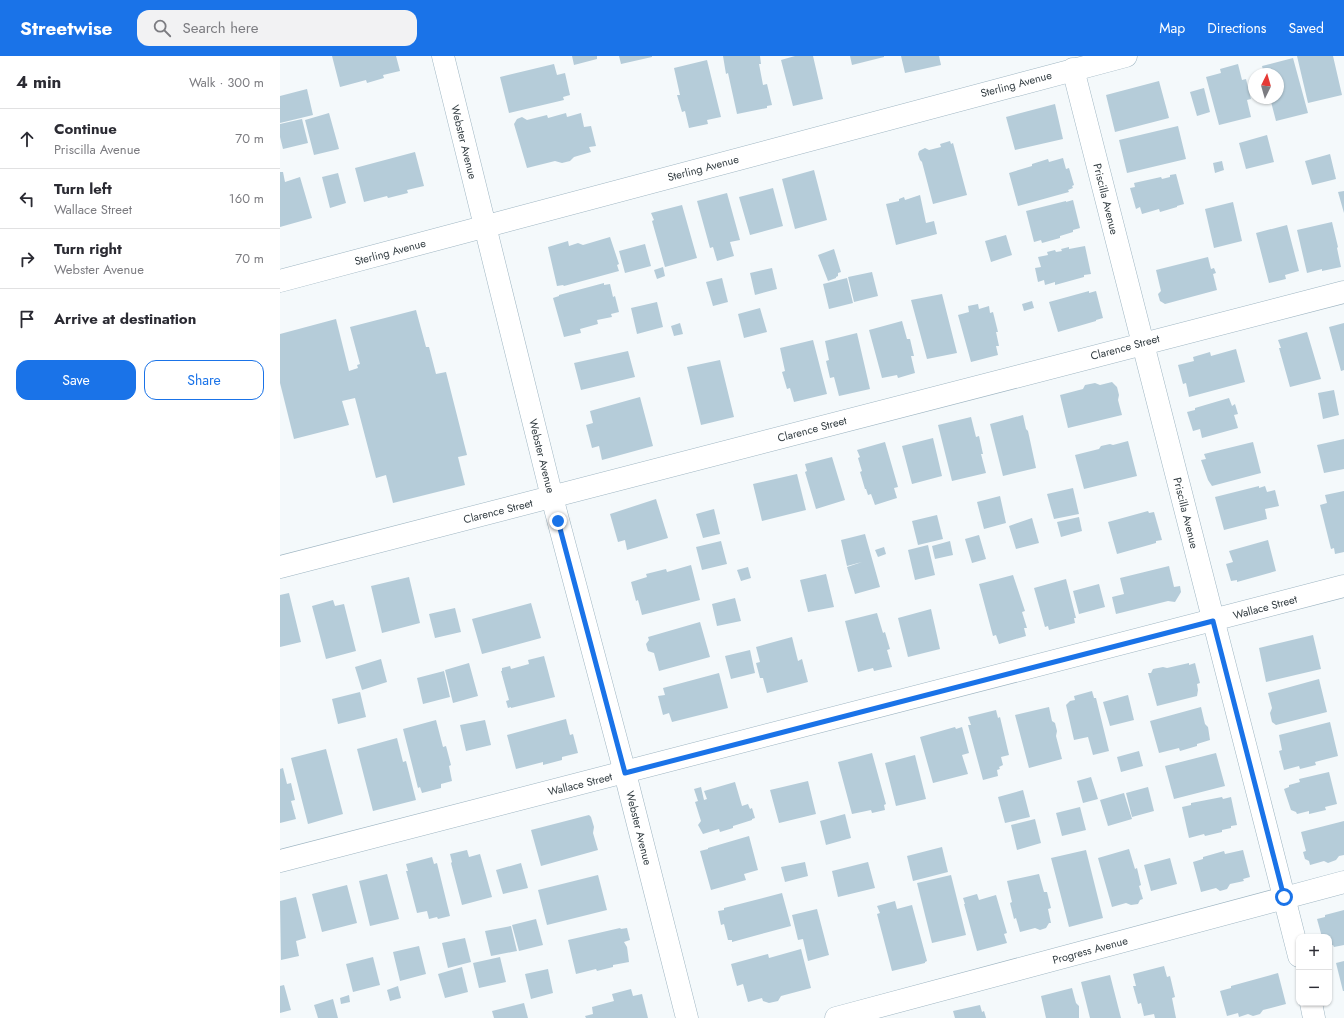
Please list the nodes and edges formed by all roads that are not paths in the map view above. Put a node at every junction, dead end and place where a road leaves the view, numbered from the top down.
1 (443, 56) edge
2 (1126, 56) edge
3 (1073, 69) junction
4 (485, 227) junction
5 (280, 280) edge
6 (1344, 292) edge
7 (1144, 343) junction
8 (552, 497) junction
9 (280, 567) edge
10 (1344, 586) edge
11 (1213, 621) junction
12 (625, 773) junction
13 (280, 861) edge
14 (1344, 882) edge
15 (1284, 897) junction
16 (1296, 944) edge
17 (1312, 1006) edge
18 (687, 1018) edge
19 (836, 1018) edge
20 (1314, 1018) edge

1 - 4 street, Webster Avenue
2 - 3 street, Sterling Avenue
3 - 4 street, Sterling Avenue
3 - 7 street, Priscilla Avenue
4 - 5 street, Sterling Avenue
4 - 8 street, Webster Avenue
6 - 7 street, Clarence Street
7 - 8 street, Clarence Street
7 - 11 street, Priscilla Avenue
8 - 9 street, Clarence Street
8 - 12 street, Webster Avenue
10 - 11 street, Wallace Street
11 - 12 street, Wallace Street
11 - 15 street, Priscilla Avenue
12 - 13 street, Wallace Street
12 - 18 street, Webster Avenue
14 - 15 street, Progress Avenue
15 - 16 street, Priscilla Avenue
15 - 19 street, Progress Avenue
17 - 20 street

